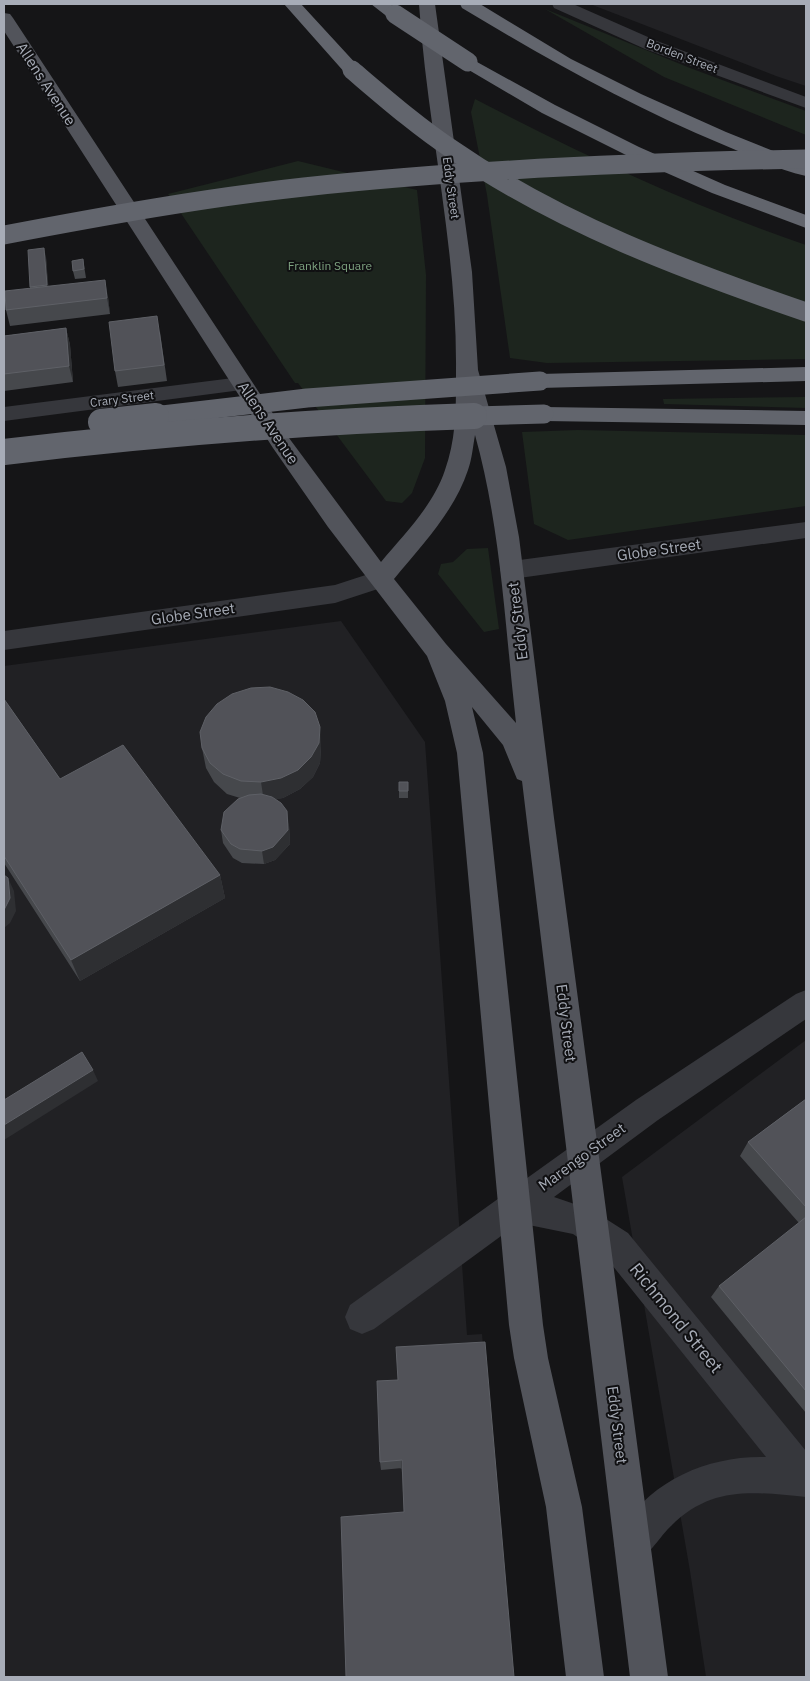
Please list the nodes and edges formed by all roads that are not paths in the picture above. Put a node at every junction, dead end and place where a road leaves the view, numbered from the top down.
1 (292, 4) edge
2 (379, 4) edge
3 (427, 4) edge
4 (468, 4) edge
5 (560, 4) edge
6 (4, 18) edge
7 (806, 103) edge
8 (806, 159) edge
9 (806, 170) edge
10 (806, 222) edge
11 (4, 235) edge
12 (806, 312) edge
13 (468, 372) junction
14 (806, 374) edge
15 (241, 384) junction
16 (4, 414) edge
17 (806, 418) edge
18 (4, 438) edge
19 (4, 452) edge
20 (806, 530) edge
21 (512, 570) junction
22 (381, 579) junction
23 (4, 641) edge
24 (437, 651) junction
25 (540, 818) junction
26 (806, 1003) edge
27 (583, 1156) junction
28 (514, 1206) junction
29 (592, 1225) junction
30 (362, 1317) dead end
31 (806, 1479) edge
32 (632, 1545) junction
33 (585, 1677) edge
34 (649, 1677) edge

1 - 12 highway, bridge
2 - 10 highway, bridge
3 - 13 main road, Eddy Street
4 - 9 highway
5 - 7 street, Borden Street
6 - 15 main road, Allens Avenue
8 - 11 highway, bridge
13 - 21 main road, Eddy Street
13 - 22 main road, Eddy Street
14 - 18 highway, bridge
15 - 16 street, Crary Street
15 - 22 main road, Allens Avenue
17 - 19 highway, bridge
20 - 21 street, Globe Street
21 - 25 main road, Eddy Street
22 - 23 street, Globe Street
22 - 24 main road, Allens Avenue
24 - 25 main road, Allens Avenue
24 - 28 main road
25 - 27 main road, Eddy Street
26 - 27 street, Marengo Street
27 - 28 street, Marengo Street
27 - 29 main road, Eddy Street
28 - 29 street, Richmond Street
28 - 30 street, Marengo Street
28 - 33 main road
29 - 31 street, Richmond Street
29 - 32 main road, Eddy Street
31 - 32 street
32 - 34 main road, Eddy Street

